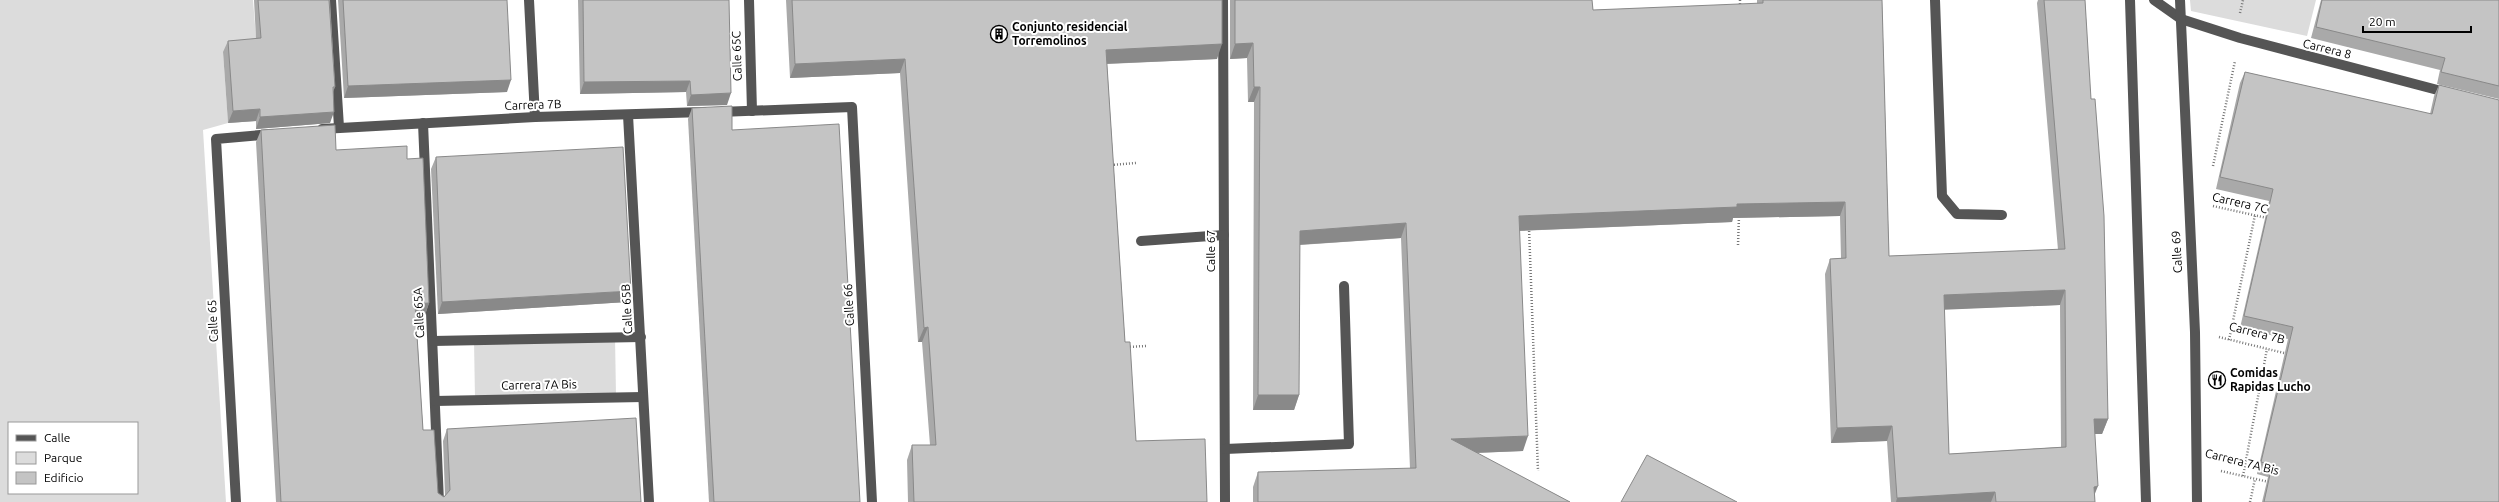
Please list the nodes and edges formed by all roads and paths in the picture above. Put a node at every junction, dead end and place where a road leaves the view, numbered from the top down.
1 (331, 0) edge
2 (529, 0) edge
3 (749, 0) edge
4 (1222, 0) edge
5 (1740, 0) edge
6 (1935, 0) edge
7 (2130, 0) edge
8 (2154, 0) edge
9 (2180, 0) edge
10 (1740, 8) edge
11 (2181, 19) junction
12 (2240, 38) junction
13 (2460, 96) edge
14 (852, 107) joint
15 (752, 111) junction
16 (628, 115) junction
17 (535, 117) junction
18 (423, 123) junction
19 (339, 127) junction
20 (308, 130) edge
21 (285, 133) edge
22 (1136, 163) dead end
23 (1105, 165) edge
24 (2212, 174) dead end
25 (2187, 200) junction
26 (1739, 214) edge
27 (2002, 214) dead end
28 (2255, 215) junction
29 (2270, 219) edge
30 (1529, 224) edge
31 (1224, 235) junction
32 (1141, 241) dead end
33 (1738, 246) dead end
34 (1344, 286) dead end
35 (2195, 332) junction
36 (641, 337) junction
37 (2229, 340) junction
38 (433, 341) junction
39 (1146, 346) dead end
40 (1123, 347) edge
41 (2267, 349) junction
42 (2290, 355) edge
43 (643, 397) junction
44 (435, 401) junction
45 (1225, 449) junction
46 (2195, 464) junction
47 (1538, 471) dead end
48 (2243, 476) junction
49 (2255, 479) junction
50 (2270, 482) edge
51 (236, 502) edge
52 (439, 502) edge
53 (649, 502) edge
54 (872, 502) edge
55 (1226, 502) edge
56 (2146, 502) edge
57 (2197, 502) edge
58 (2250, 502) edge

1 - 19 street
2 - 17 street
3 - 15 street, Calle 65C
4 - 31 street, Calle 67
5 - 10 path
6 - 27 street
7 - 56 street
8 - 11 street, Carrera 8
9 - 11 street, Calle 69
11 - 12 street, Carrera 8
11 - 25 street, Calle 69
12 - 13 street, Carrera 8
12 - 24 path
14 - 15 street, Carrera 7B
14 - 54 street, Calle 66
15 - 16 street, Carrera 7B
16 - 17 street, Carrera 7B
16 - 36 street, Calle 65B
17 - 18 street, Carrera 7B
18 - 19 street, Carrera 7B
18 - 38 street, Calle 65A
19 - 20 street, Carrera 7B
21 - 51 street, Calle 65
22 - 23 path
25 - 28 path, Carrera 7C
25 - 35 street, Calle 69
26 - 33 path
28 - 29 path, Carrera 7C
28 - 37 path
30 - 47 path
31 - 32 street
31 - 45 street, Calle 67
34 - 45 street
35 - 37 path, Carrera 7B
35 - 46 street, Calle 69
36 - 38 street
36 - 43 street, Calle 65B
37 - 41 path, Carrera 7B
38 - 44 street, Calle 65A
39 - 40 path
41 - 42 path, Carrera 7B
41 - 48 path
43 - 44 street, Carrera 7A Bis
43 - 53 street, Calle 65B
44 - 52 street, Calle 65A
45 - 55 street, Calle 67
46 - 48 path, Carrera 7A Bis
46 - 57 street, Calle 69
48 - 49 path, Carrera 7A Bis
49 - 50 path, Carrera 7A Bis
49 - 58 path

